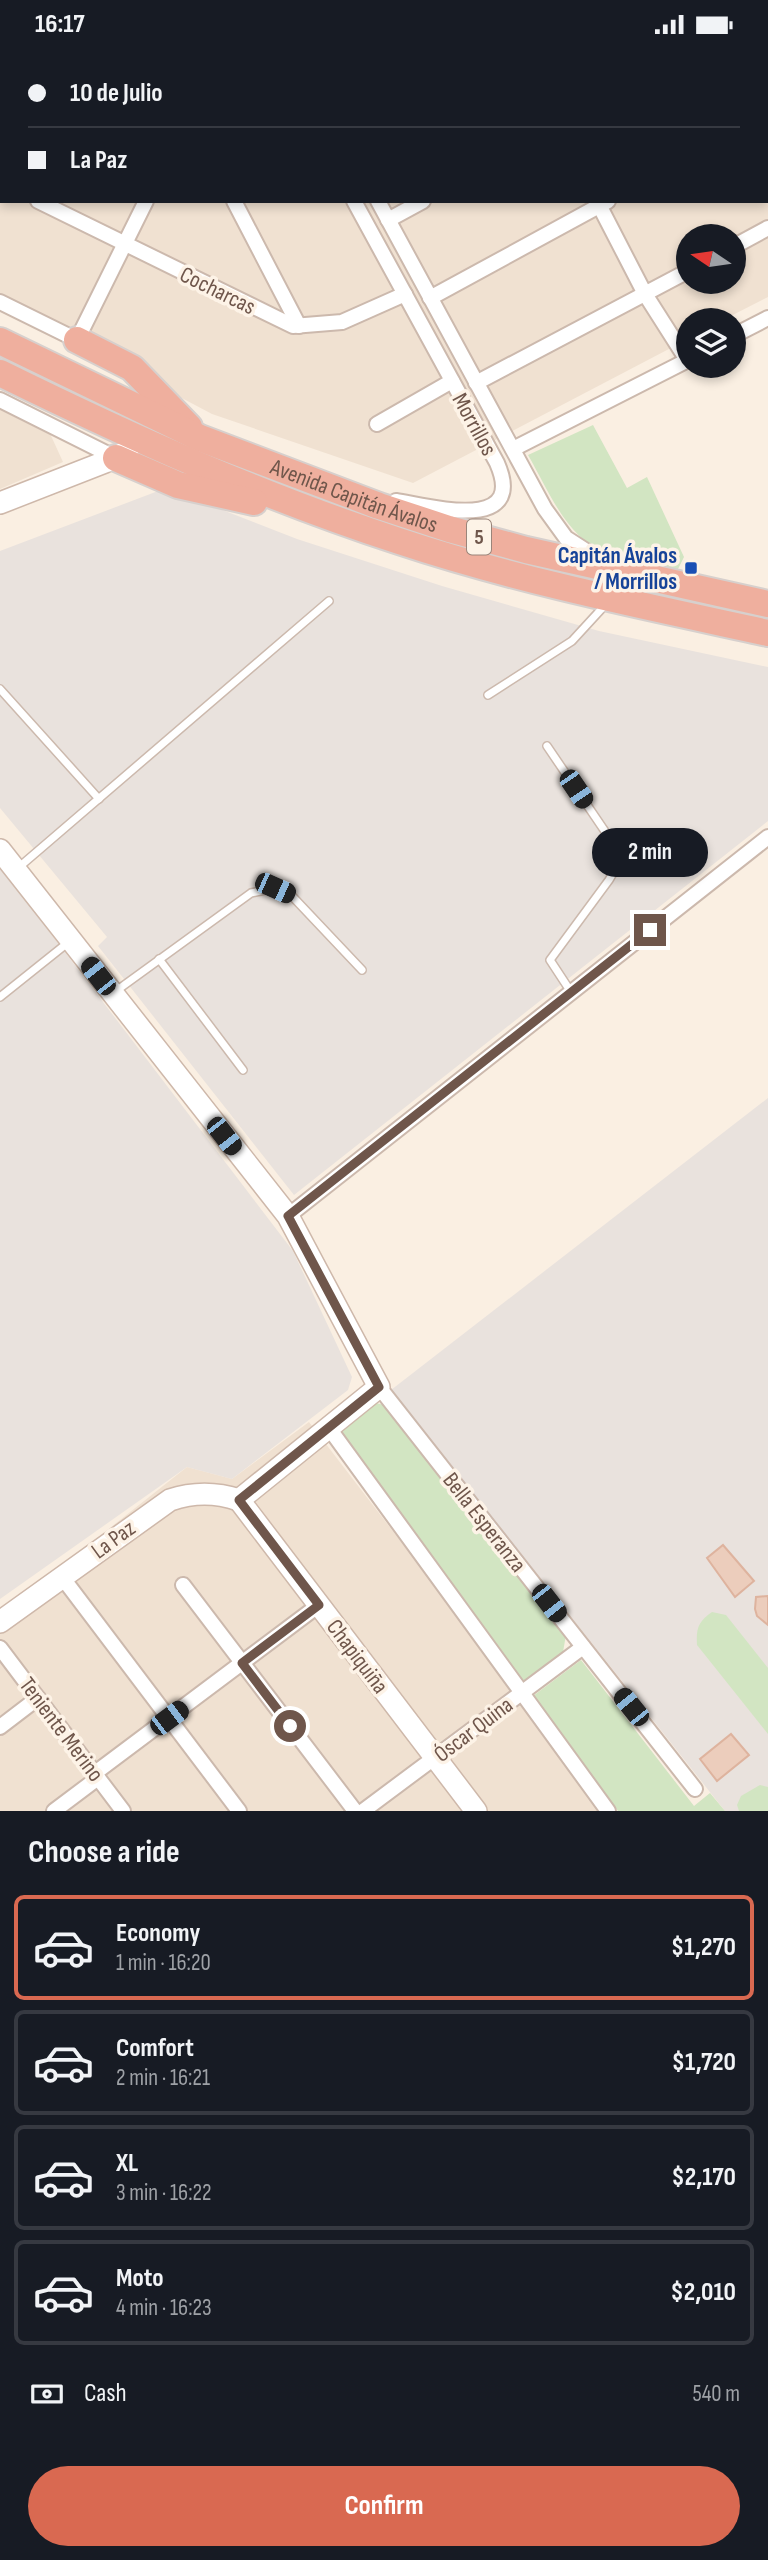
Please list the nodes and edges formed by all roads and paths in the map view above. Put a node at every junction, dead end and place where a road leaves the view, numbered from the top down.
1 (42, 203) edge
2 (145, 203) edge
3 (235, 203) edge
4 (355, 203) edge
5 (379, 203) edge
6 (419, 203) edge
7 (601, 203) edge
8 (388, 220) junction
9 (768, 228) edge
10 (746, 240) edge
11 (124, 244) junction
12 (676, 277) edge
13 (405, 294) junction
14 (645, 294) junction
15 (430, 298) junction
16 (0, 302) edge
17 (768, 318) edge
18 (299, 326) junction
19 (746, 329) edge
20 (77, 340) junction
21 (0, 341) edge
22 (676, 343) edge
23 (676, 366) edge
24 (0, 373) edge
25 (452, 381) junction
26 (476, 383) junction
27 (0, 400) edge
28 (377, 424) dead end
29 (200, 438) junction
30 (144, 442) junction
31 (513, 449) junction
32 (116, 458) junction
33 (334, 491) junction
34 (0, 503) edge
35 (317, 513) junction
36 (634, 574) junction
37 (611, 599) junction
38 (329, 601) dead end
39 (768, 604) edge
40 (768, 633) edge
41 (0, 689) edge
42 (488, 695) dead end
43 (547, 746) dead end
44 (99, 799) junction
45 (768, 837) edge
46 (0, 851) edge
47 (15, 871) junction
48 (70, 941) junction
49 (159, 959) junction
50 (362, 970) dead end
51 (572, 992) junction
52 (112, 994) junction
53 (0, 997) edge
54 (243, 1070) dead end
55 (288, 1216) junction
56 (379, 1387) junction
57 (329, 1428) junction
58 (239, 1500) junction
59 (62, 1577) junction
60 (183, 1585) dead end
61 (319, 1605) junction
62 (0, 1622) edge
63 (583, 1647) junction
64 (0, 1648) edge
65 (242, 1663) junction
66 (522, 1692) junction
67 (38, 1698) junction
68 (169, 1718) junction
69 (0, 1727) edge
70 (435, 1757) junction
71 (96, 1775) junction
72 (695, 1789) dead end
73 (54, 1811) edge
74 (123, 1811) edge
75 (239, 1811) edge
76 (355, 1811) edge
77 (363, 1811) edge
78 (476, 1811) edge
79 (608, 1811) edge

1 - 11 street, Cocharcas
2 - 11 street
3 - 18 street
4 - 13 street, Morrillos
5 - 8 street, Morrillos
6 - 8 street
7 - 14 street
7 - 15 street
8 - 15 street, Morrillos
9 - 10 street
11 - 18 street, Cocharcas
11 - 20 street
12 - 14 street
13 - 18 street, Cocharcas
13 - 25 street, Morrillos
14 - 22 street
14 - 26 street
15 - 26 street, Morrillos
16 - 20 street
17 - 19 street
20 - 29 highway
21 - 29 highway, Avenida Capitán Ávalos / 5
23 - 31 street
24 - 30 highway, Avenida Capitán Ávalos / 5
25 - 28 street
25 - 33 street, Morrillos
26 - 31 street, Morrillos
27 - 32 street
29 - 30 highway
29 - 33 highway, Avenida Capitán Ávalos / 5
30 - 32 street
30 - 35 highway, Avenida Capitán Ávalos / 5
31 - 36 street, Morrillos
32 - 34 street
32 - 35 highway
33 - 36 highway, Avenida Capitán Ávalos / 5
35 - 37 highway, Avenida Capitán Ávalos / 5
36 - 39 highway, Avenida Capitán Ávalos / 5
37 - 40 highway, Avenida Capitán Ávalos / 5
37 - 42 lane
38 - 44 lane
41 - 44 lane
43 - 51 lane
44 - 47 lane
45 - 51 street
46 - 47 street
47 - 48 street
48 - 52 street
48 - 53 lane
49 - 50 lane
49 - 52 lane
49 - 54 lane
51 - 55 street
52 - 55 street
55 - 56 street
56 - 57 street
56 - 63 street, Bella Esperanza
57 - 58 street
57 - 66 street
58 - 59 street, La Paz
58 - 61 street, Chapiquiña
59 - 62 street, La Paz
59 - 68 street
60 - 65 street
61 - 65 street
61 - 70 street, Chapiquiña
63 - 66 street, Óscar Quina
63 - 72 street, Bella Esperanza
64 - 67 street, Teniente Merino
65 - 68 street
65 - 76 street
66 - 70 street, Óscar Quina
66 - 79 street
67 - 69 street
67 - 71 street, Teniente Merino
68 - 71 street
68 - 75 street
70 - 77 street, Óscar Quina
70 - 78 street, Chapiquiña
71 - 73 street
71 - 74 street, Teniente Merino

